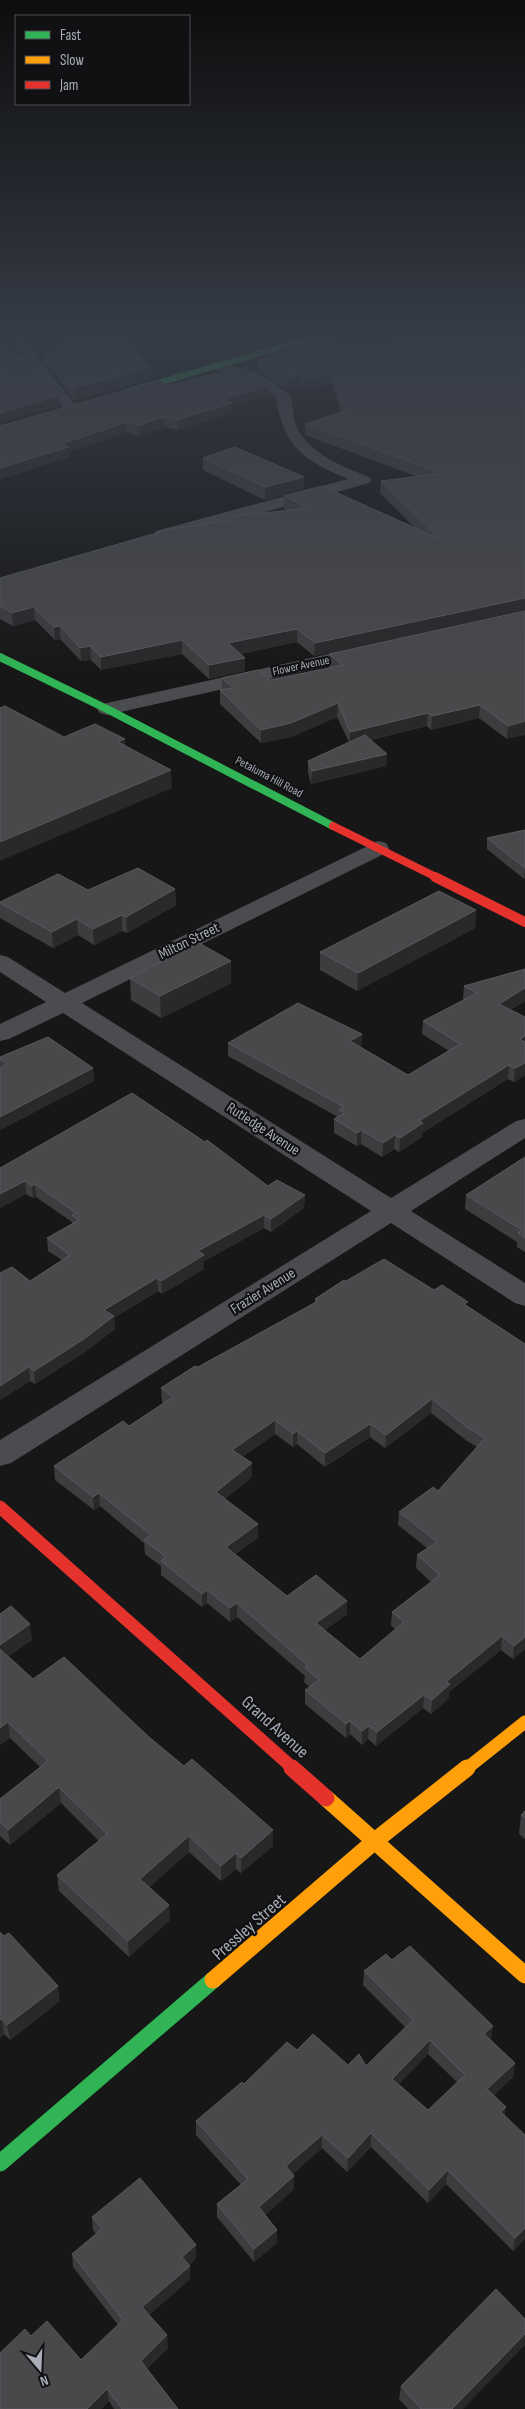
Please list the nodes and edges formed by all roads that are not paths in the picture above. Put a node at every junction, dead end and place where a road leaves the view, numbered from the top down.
1 (306, 447) edge
2 (150, 539) edge
3 (381, 648) edge
4 (0, 657) edge
5 (108, 709) junction
6 (378, 848) junction
7 (525, 922) edge
8 (0, 962) edge
9 (66, 1002) junction
10 (0, 1034) edge
11 (525, 1127) edge
12 (391, 1212) junction
13 (525, 1296) edge
14 (0, 1455) edge
15 (0, 1507) edge
16 (525, 1722) edge
17 (376, 1840) junction
18 (525, 1975) edge
19 (0, 2163) edge

1 - 2 street
3 - 5 street, Flower Avenue
4 - 5 main road, Petaluma Hill Road
5 - 6 main road, Petaluma Hill Road
6 - 7 main road, Petaluma Hill Road
6 - 9 street, Milton Street
8 - 9 street, Rutledge Avenue
9 - 10 street, Milton Street
9 - 12 street, Rutledge Avenue
11 - 12 street, Frazier Avenue
12 - 13 street, Rutledge Avenue
12 - 14 street, Frazier Avenue
15 - 17 main road, Grand Avenue
16 - 17 main road, Pressley Street
17 - 18 main road, Grand Avenue
17 - 19 main road, Pressley Street

